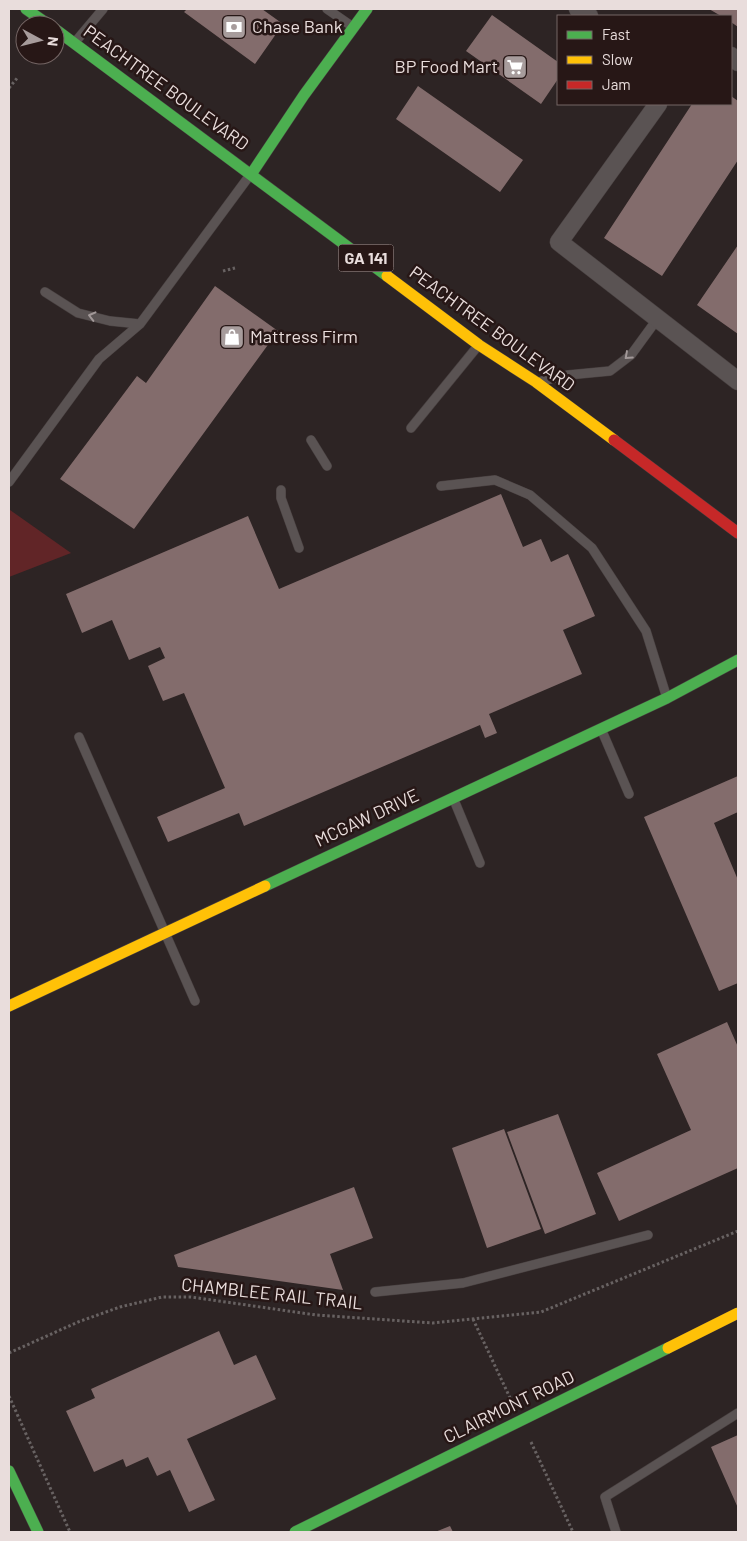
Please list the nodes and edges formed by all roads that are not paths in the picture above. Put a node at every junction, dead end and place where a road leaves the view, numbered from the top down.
1 (103, 9) edge
2 (327, 9) edge
3 (366, 9) edge
4 (353, 27) junction
5 (65, 37) edge
6 (74, 43) junction
7 (657, 105) edge
8 (252, 172) junction
9 (46, 292) dead end
10 (658, 318) junction
11 (140, 324) junction
12 (479, 345) junction
13 (738, 381) edge
14 (536, 382) junction
15 (411, 428) dead end
16 (311, 440) dead end
17 (327, 466) dead end
18 (9, 482) edge
19 (442, 486) dead end
20 (281, 490) dead end
21 (738, 533) edge
22 (299, 548) dead end
23 (738, 660) edge
24 (667, 698) junction
25 (601, 728) junction
26 (79, 737) dead end
27 (629, 794) dead end
28 (453, 797) junction
29 (480, 863) dead end
30 (166, 931) junction
31 (195, 1002) dead end
32 (9, 1006) edge
33 (648, 1235) dead end
34 (375, 1292) dead end
35 (738, 1313) edge
36 (738, 1413) edge
37 (9, 1471) edge
38 (38, 1532) edge
39 (295, 1532) edge
40 (616, 1532) edge

1 - 6 lane
2 - 4 lane
3 - 4 main road
4 - 8 main road
5 - 6 main road, PEACHTREE BOULEVARD / GA 141
6 - 8 main road, PEACHTREE BOULEVARD / GA 141
7 - 10 street
8 - 11 lane
8 - 12 main road, PEACHTREE BOULEVARD / GA 141
11 -> 9 lane
10 - 13 street
10 -> 14 lane
11 - 18 lane
12 - 14 main road, PEACHTREE BOULEVARD / GA 141
12 - 15 lane
14 - 21 main road, PEACHTREE BOULEVARD / GA 141
16 - 17 lane
19 - 24 lane
20 - 22 lane
23 - 24 main road, MCGAW DRIVE
24 - 25 main road, MCGAW DRIVE
25 - 27 lane
25 - 28 main road, MCGAW DRIVE
26 - 30 lane
28 - 29 lane
28 - 30 main road, MCGAW DRIVE
30 - 31 lane
30 - 32 main road, MCGAW DRIVE
33 - 34 lane
35 - 39 main road, CLAIRMONT ROAD, bridge
36 - 40 lane
37 - 38 main road

